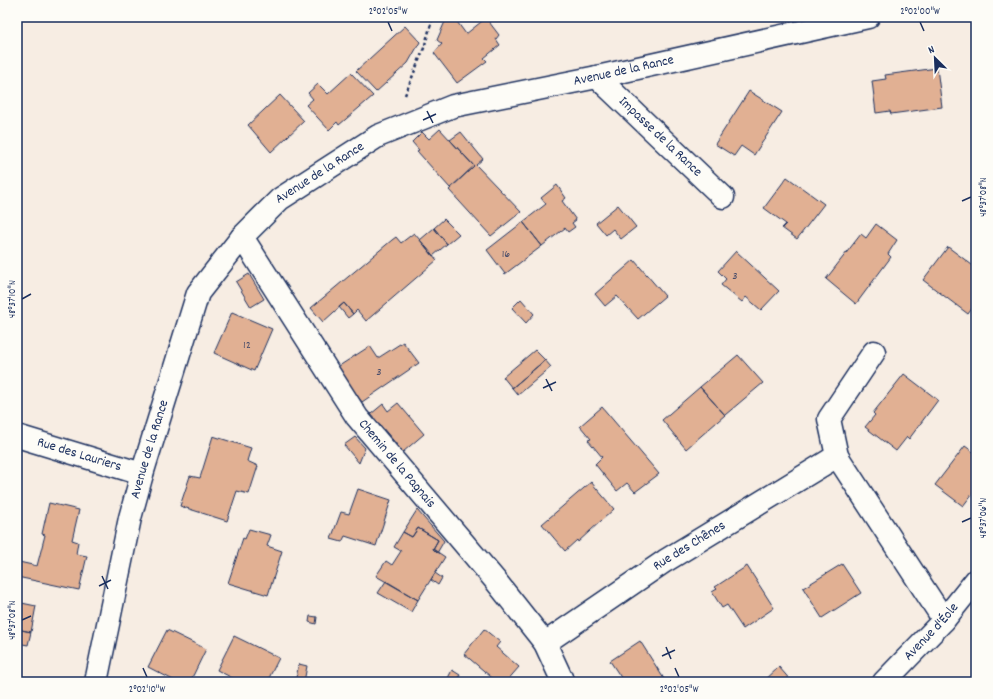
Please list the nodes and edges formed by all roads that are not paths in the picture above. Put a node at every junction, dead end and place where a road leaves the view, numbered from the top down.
1 (868, 17) edge
2 (596, 77) junction
3 (723, 197) dead end
4 (242, 237) junction
5 (874, 352) dead end
6 (17, 436) edge
7 (837, 456) junction
8 (142, 474) junction
9 (976, 580) edge
10 (944, 620) junction
11 (545, 643) junction
12 (96, 682) edge
13 (563, 682) edge
14 (884, 682) edge

1 - 2 street, Avenue de la Rance
2 - 3 street, Impasse de la Rance
2 - 4 street, Avenue de la Rance
4 - 8 street, Avenue de la Rance
4 - 11 street, Chemin de la Pagnais
5 - 7 street
6 - 8 street, Rue des Lauriers
7 - 10 street
7 - 11 street, Rue des Chênes
8 - 12 street, Avenue de la Rance
9 - 10 street, Avenue d'Éole
10 - 14 street, Avenue d'Éole
11 - 13 street, Chemin de la Pagnais

